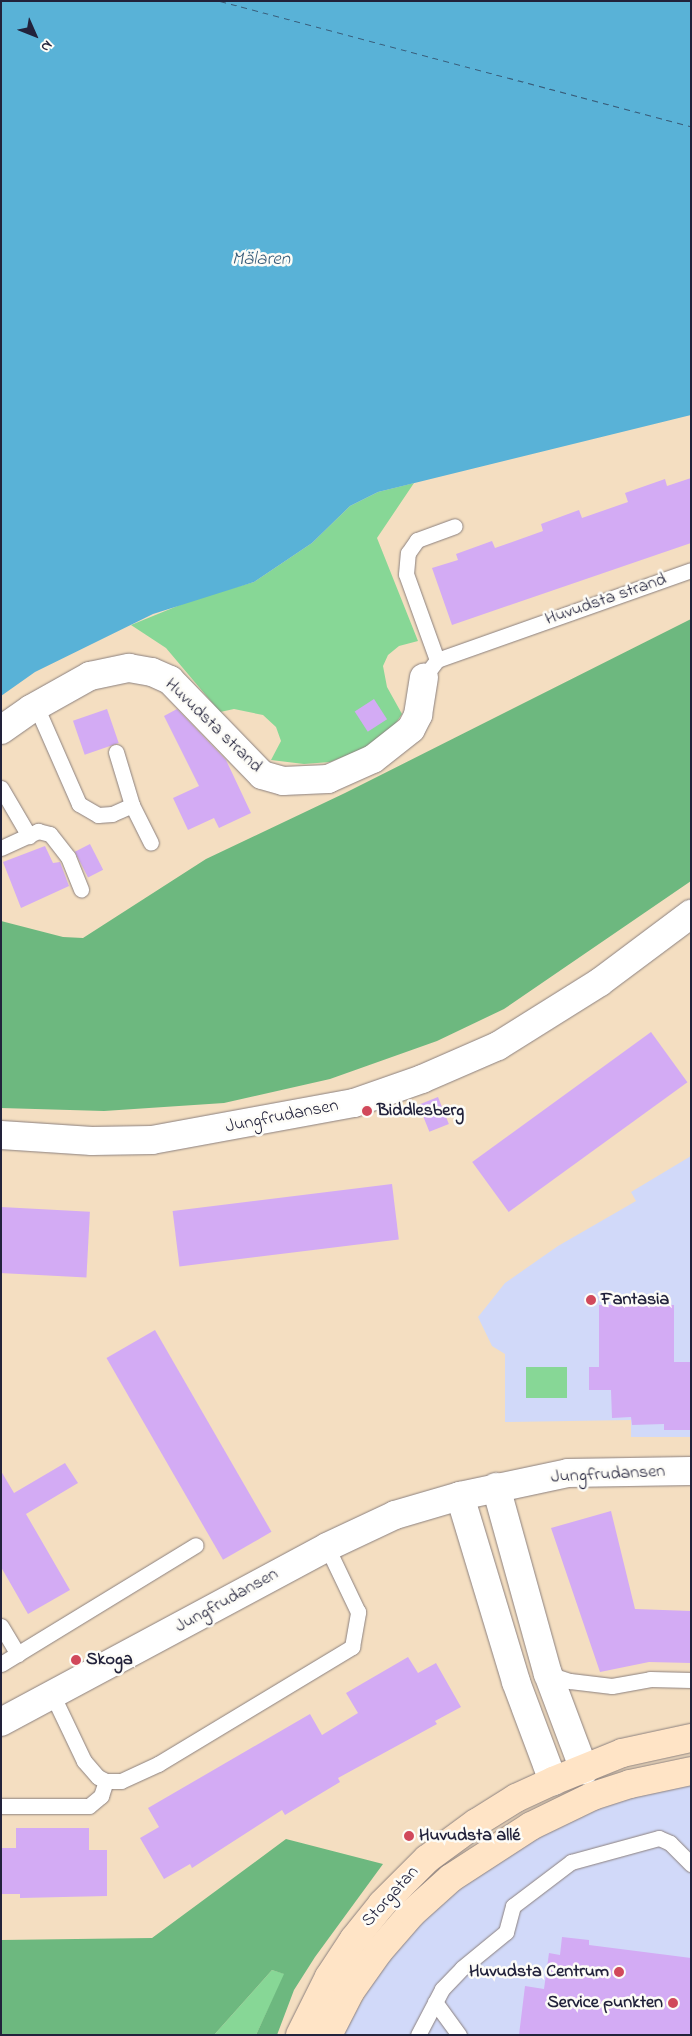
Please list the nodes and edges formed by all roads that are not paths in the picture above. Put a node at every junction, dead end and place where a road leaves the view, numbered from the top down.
1 (455, 526) dead end
2 (691, 570) edge
3 (430, 669) junction
4 (36, 706) junction
5 (1, 730) edge
6 (116, 752) dead end
7 (1, 788) edge
8 (132, 805) junction
9 (29, 836) junction
10 (151, 843) dead end
11 (1, 848) edge
12 (81, 889) dead end
13 (691, 914) edge
14 (1, 1135) edge
15 (691, 1471) edge
16 (496, 1488) junction
17 (460, 1496) junction
18 (196, 1545) dead end
19 (327, 1547) junction
20 (1, 1626) edge
21 (18, 1654) junction
22 (1, 1664) edge
23 (548, 1674) junction
24 (691, 1680) edge
25 (53, 1696) junction
26 (1, 1722) edge
27 (691, 1738) edge
28 (584, 1770) junction
29 (691, 1771) edge
30 (106, 1781) junction
31 (553, 1781) junction
32 (593, 1796) junction
33 (1, 1806) edge
34 (565, 1810) junction
35 (691, 1864) edge
36 (435, 2002) junction
37 (300, 2035) edge
38 (328, 2035) edge
39 (418, 2035) edge
40 (459, 2035) edge

1 - 3 lane, Huvudsta strand
2 - 3 lane, Huvudsta strand
3 - 4 street, Huvudsta strand
4 - 5 street, Huvudsta strand
4 - 8 lane
6 - 8 lane
7 - 9 lane
8 - 10 lane
9 - 11 lane
9 - 12 lane
13 - 14 street, Jungfrudansen
15 - 16 street, Jungfrudansen
16 - 17 street, Jungfrudansen
16 - 23 street
17 - 19 street, Jungfrudansen
17 - 31 street
18 - 21 lane
19 - 25 street, Jungfrudansen
19 - 30 lane
20 - 21 lane
21 - 22 lane
23 - 24 lane
23 - 28 street
25 - 26 street, Jungfrudansen
25 - 30 lane
27 - 28 street, Storgatan
28 - 31 street, Storgatan
28 - 32 street
29 - 32 street, Storgatan
30 - 33 lane
31 - 34 street
31 - 37 street, Storgatan
32 - 34 street, Storgatan
34 - 38 street, Storgatan
35 - 36 lane
36 - 39 lane
36 - 40 lane

